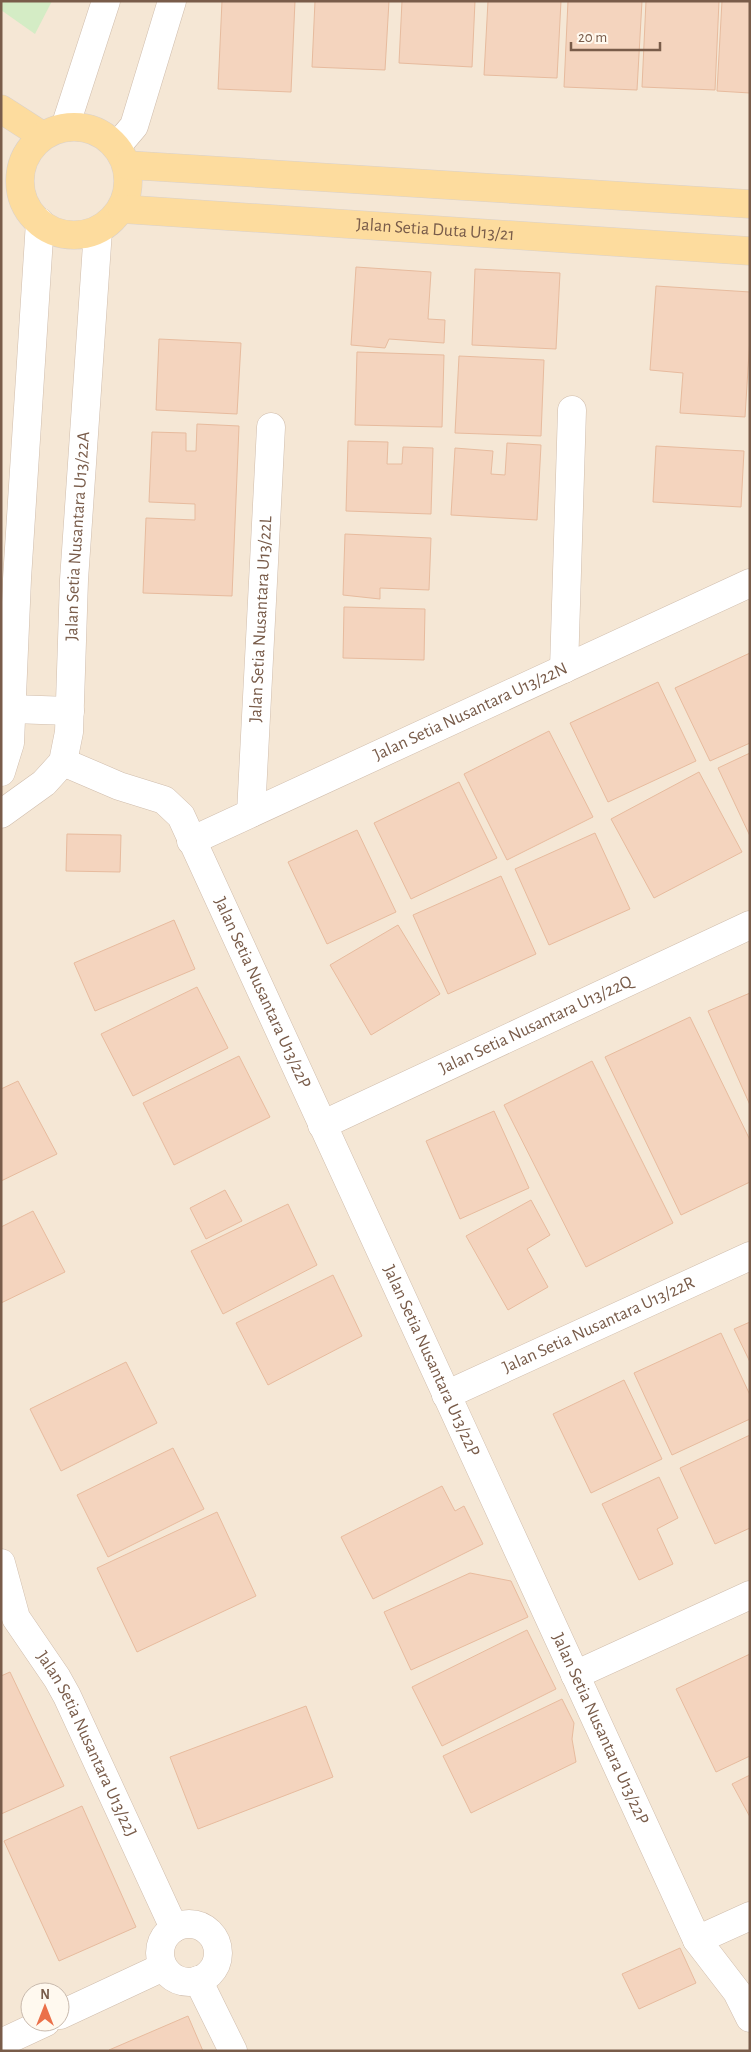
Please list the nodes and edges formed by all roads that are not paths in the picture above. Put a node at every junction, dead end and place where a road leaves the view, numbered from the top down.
1 (106, 1) edge
2 (172, 1) edge
3 (1, 109) edge
4 (54, 131) junction
5 (122, 155) junction
6 (10, 177) edge
7 (750, 204) edge
8 (122, 209) junction
9 (40, 222) junction
10 (98, 230) junction
11 (750, 251) edge
12 (572, 410) dead end
13 (271, 427) dead end
14 (750, 583) edge
15 (564, 669) junction
16 (12, 709) junction
17 (70, 711) junction
18 (63, 762) junction
19 (2, 771) edge
20 (44, 783) junction
21 (252, 813) junction
22 (1, 814) edge
23 (191, 841) junction
24 (750, 924) edge
25 (322, 1125) junction
26 (750, 1256) edge
27 (446, 1395) junction
28 (1, 1563) edge
29 (750, 1595) edge
30 (9, 1622) edge
31 (575, 1675) junction
32 (750, 1916) edge
33 (174, 1928) junction
34 (697, 1940) junction
35 (163, 1967) junction
36 (198, 1980) junction
37 (70, 2011) edge
38 (750, 2018) edge
39 (25, 2032) edge
40 (1, 2043) edge
41 (232, 2051) edge

1 - 4 street
2 - 5 street
3 - 4 main road
4 - 5 main road
4 - 6 main road
5 - 7 main road
5 - 8 main road
6 - 9 main road
8 - 10 main road
8 - 11 main road, Jalan Setia Duta U13/21
9 - 10 main road
9 - 16 street
10 - 17 street, Jalan Setia Nusantara U13/22A
12 - 15 street
13 - 21 street, Jalan Setia Nusantara U13/22L
14 - 15 street, Jalan Setia Nusantara U13/22N
15 - 21 street, Jalan Setia Nusantara U13/22N
16 - 17 street
16 - 19 street
17 - 18 street, Jalan Setia Nusantara U13/22A
18 - 20 street
18 - 23 street, Jalan Setia Nusantara U13/22P
19 - 20 street
20 - 22 street
21 - 23 street, Jalan Setia Nusantara U13/22N
23 - 25 street, Jalan Setia Nusantara U13/22P
24 - 25 street, Jalan Setia Nusantara U13/22Q
25 - 27 street, Jalan Setia Nusantara U13/22P
26 - 27 street, Jalan Setia Nusantara U13/22R
27 - 31 street, Jalan Setia Nusantara U13/22P
28 - 30 street, Jalan Setia Nusantara U13/22J
29 - 31 street
30 - 33 street, Jalan Setia Nusantara U13/22J
31 - 34 street, Jalan Setia Nusantara U13/22P
32 - 34 street
33 - 35 street
33 - 36 street
34 - 38 street, Jalan Setia Nusantara U13/22P
35 - 36 street
35 - 37 street
36 - 41 street
39 - 40 street

